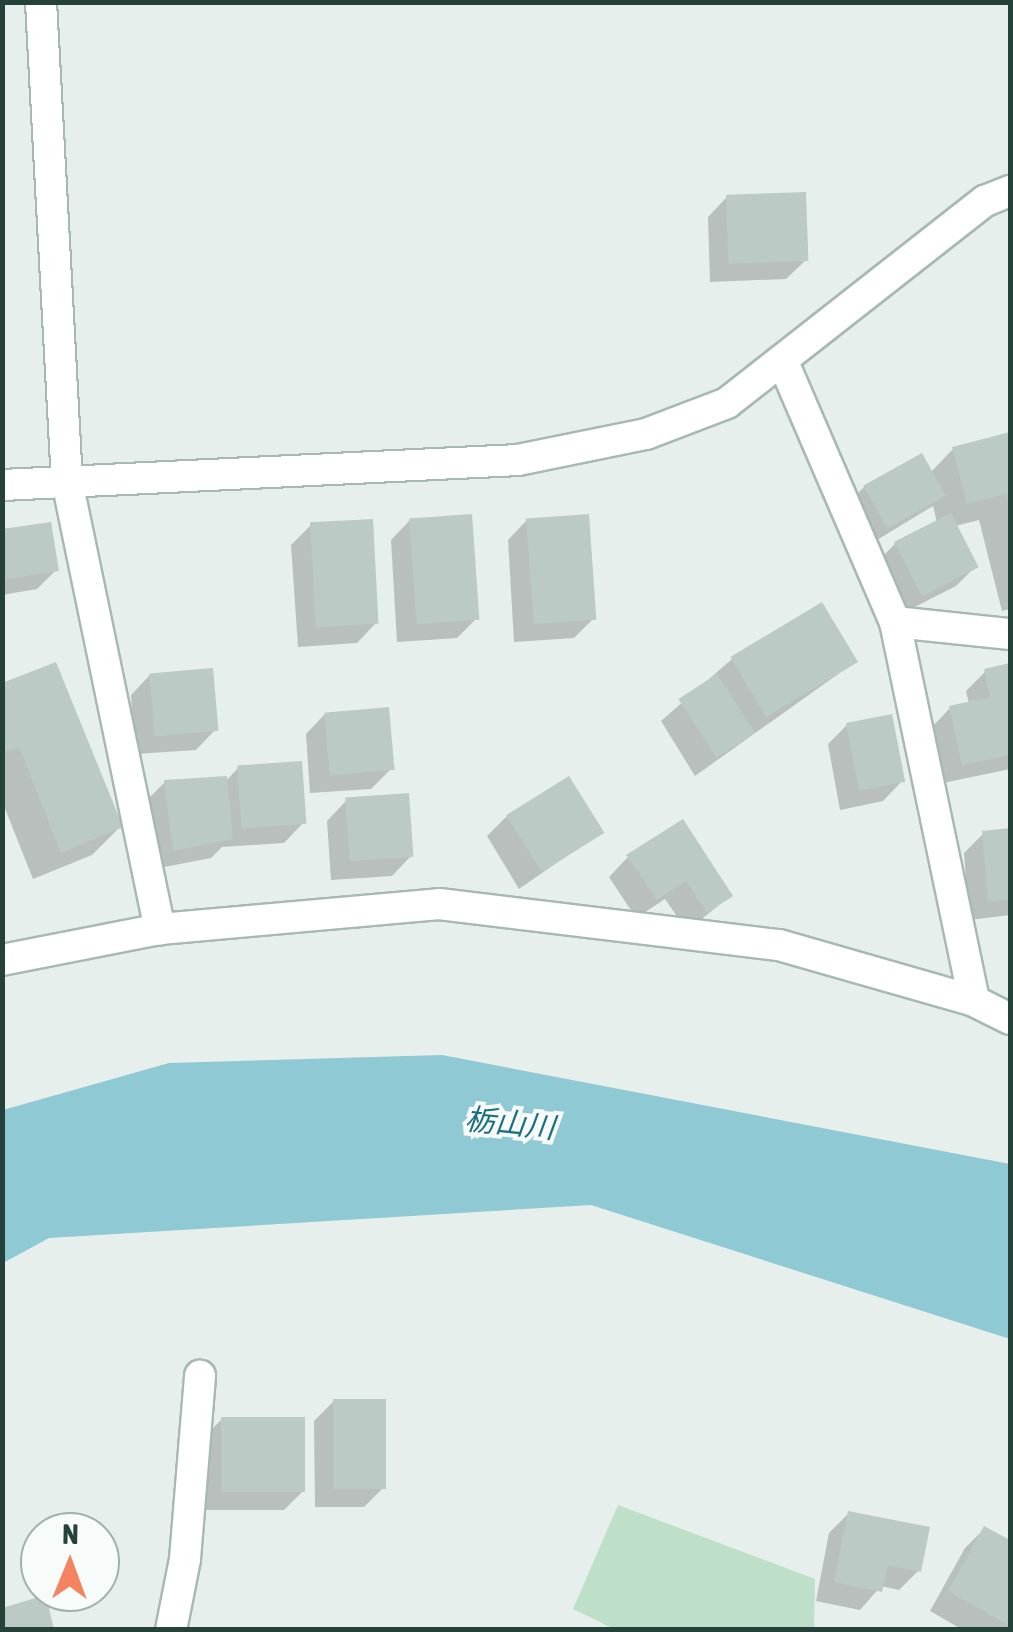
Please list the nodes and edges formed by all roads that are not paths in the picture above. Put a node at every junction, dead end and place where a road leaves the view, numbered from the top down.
1 (41, 2) edge
2 (1010, 191) edge
3 (784, 362) junction
4 (67, 481) junction
5 (2, 485) edge
6 (895, 622) junction
7 (1010, 634) edge
8 (160, 929) junction
9 (2, 960) edge
10 (974, 1001) junction
11 (1010, 1019) edge
12 (200, 1376) dead end
13 (171, 1630) edge

1 - 4 street
2 - 3 street
3 - 4 street
3 - 6 street
4 - 5 street
4 - 8 street
6 - 7 street
6 - 10 street
8 - 9 street
8 - 10 street
10 - 11 street
12 - 13 street

